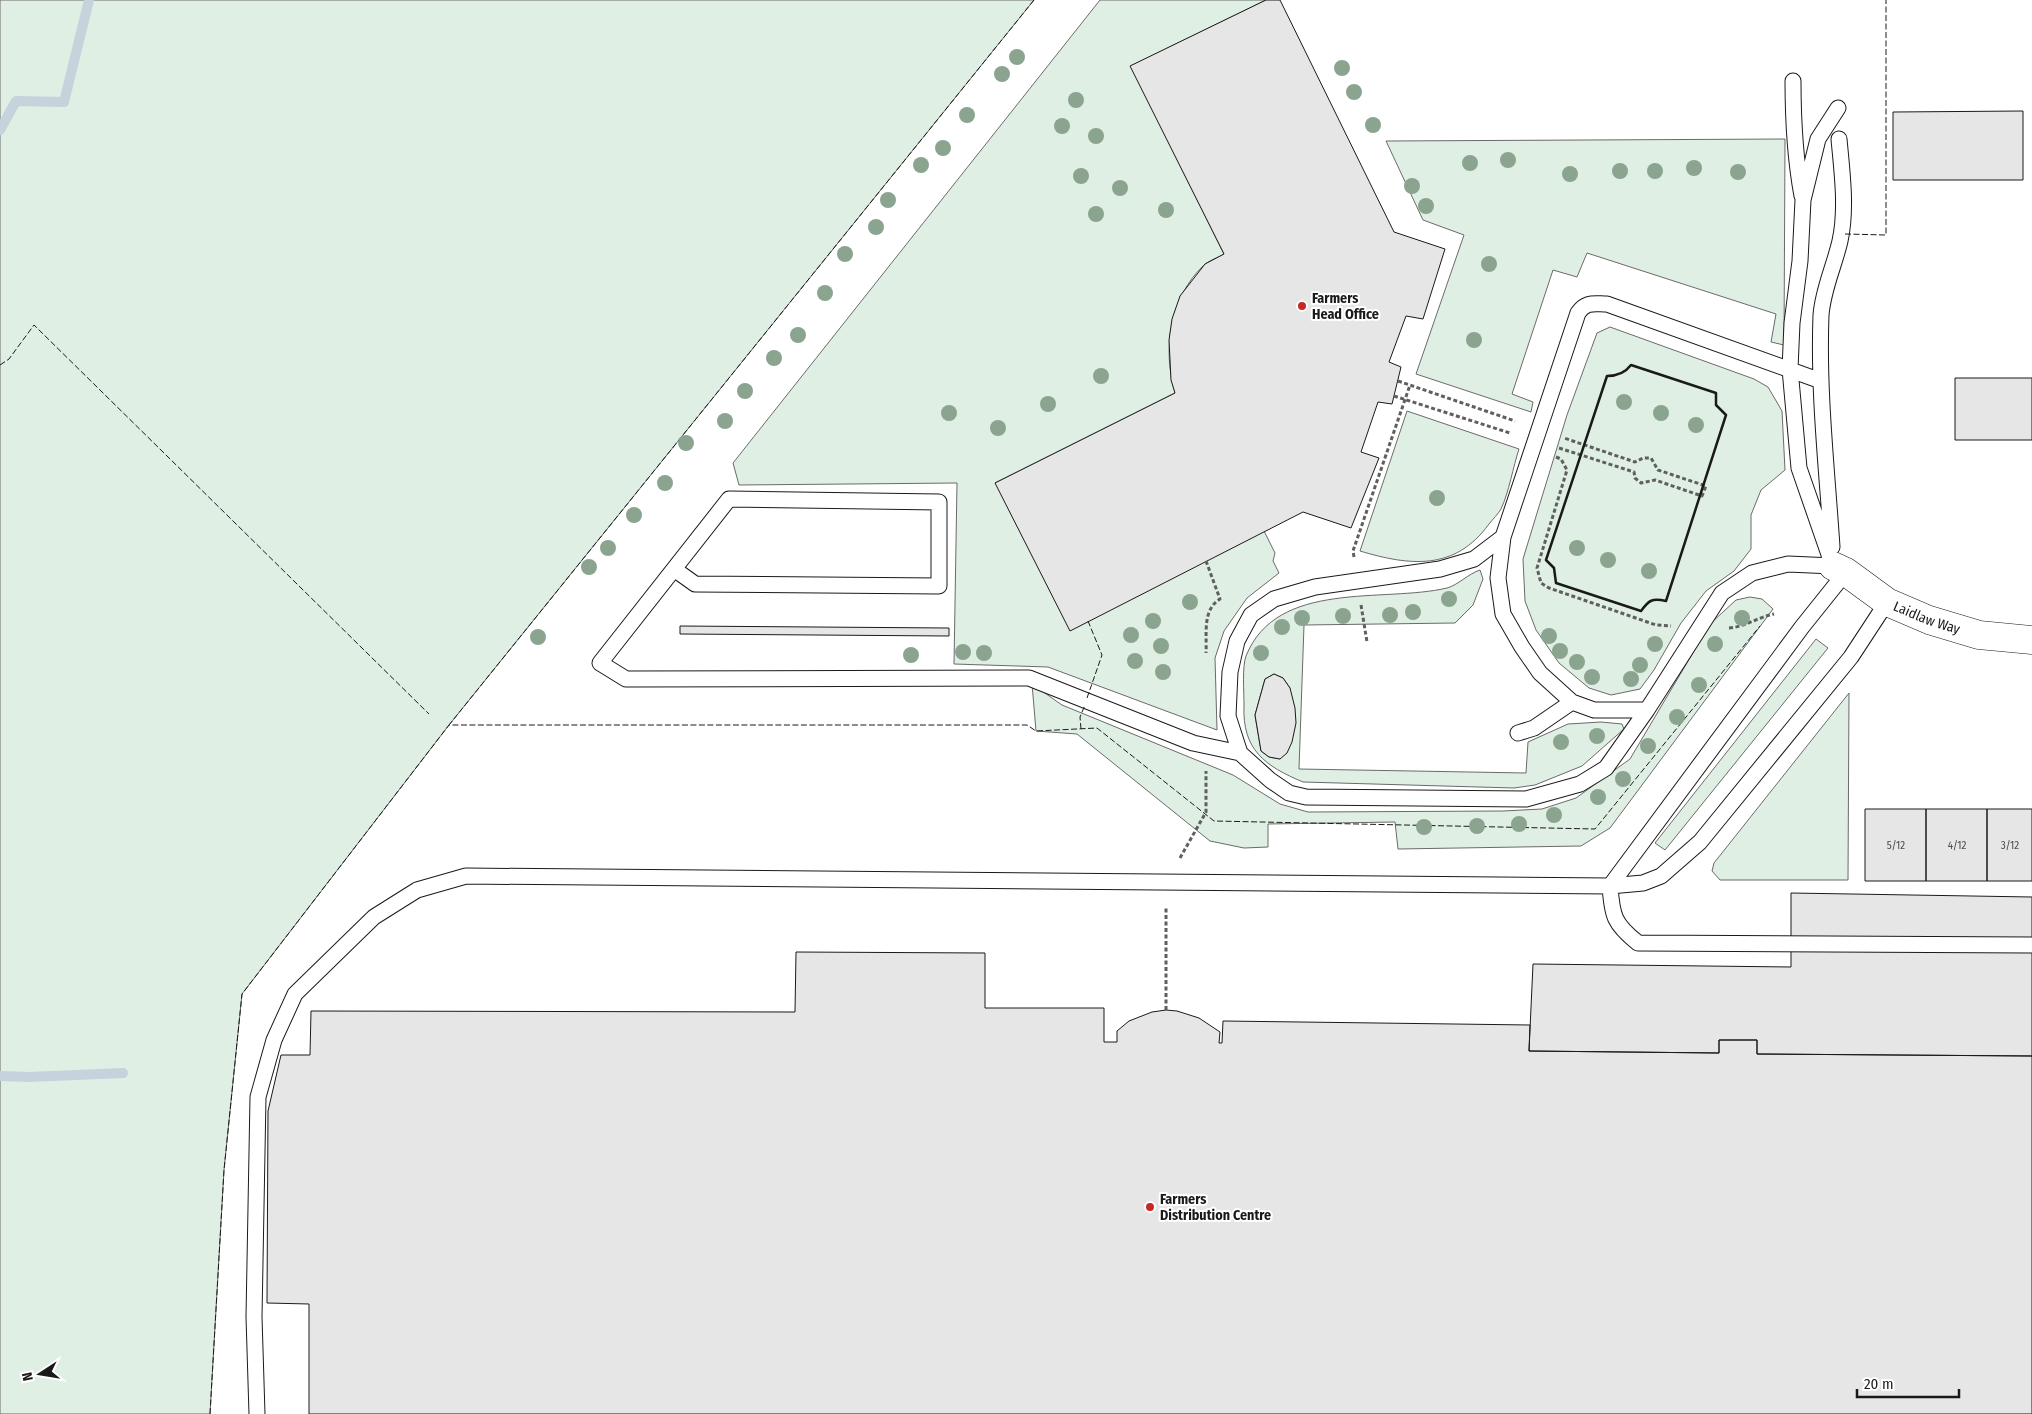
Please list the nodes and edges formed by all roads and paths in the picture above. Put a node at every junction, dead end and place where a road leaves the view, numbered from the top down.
1 (1792, 81) dead end
2 (1838, 108) dead end
3 (1839, 139) dead end
4 (1803, 200) junction
5 (1790, 369) junction
6 (1821, 381) junction
7 (1410, 385) dead end
8 (1533, 448) junction
9 (1503, 538) junction
10 (1206, 561) dead end
11 (674, 568) junction
12 (1839, 569) junction
13 (1357, 581) junction
14 (1887, 602) junction
15 (1774, 614) dead end
16 (1698, 628) junction
17 (2032, 640) edge
18 (1367, 642) dead end
19 (1206, 661) dead end
20 (1572, 702) junction
21 (1646, 710) junction
22 (1518, 733) dead end
23 (1205, 745) junction
24 (1240, 753) junction
25 (1166, 882) junction
26 (1610, 886) junction
27 (2032, 945) edge
28 (1166, 1010) dead end
29 (257, 1414) edge

1 - 4 lane
2 - 4 lane
3 - 6 lane
4 - 5 lane
5 - 6 lane
5 - 8 lane
5 - 12 lane
6 - 12 lane
7 - 13 path
8 - 9 lane
8 - 16 path
9 - 13 lane
9 - 20 lane
10 - 19 path
11 - 11 lane
11 - 23 lane
12 - 14 street, Laidlaw Way
12 - 16 lane
12 - 26 lane
13 - 18 path
13 - 24 lane
14 - 17 street, Laidlaw Way
14 - 26 lane
15 - 16 path
16 - 21 lane
20 - 21 lane
20 - 22 lane
21 - 24 lane
23 - 24 lane
23 - 25 path
25 - 26 lane
25 - 28 path
25 - 29 lane
26 - 27 lane

